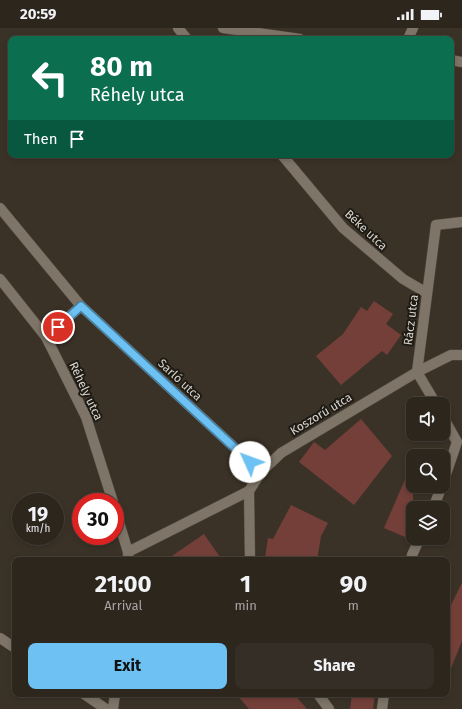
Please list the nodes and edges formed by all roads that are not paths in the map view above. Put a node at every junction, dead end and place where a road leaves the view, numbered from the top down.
1 (178, 28) edge
2 (223, 28) edge
3 (185, 36) edge
4 (279, 36) edge
5 (285, 158) edge
6 (0, 208) edge
7 (462, 222) edge
8 (0, 279) edge
9 (428, 293) junction
10 (81, 306) junction
11 (46, 337) junction
12 (462, 355) edge
13 (417, 372) junction
14 (432, 397) edge
15 (450, 430) edge
16 (450, 462) edge
17 (261, 472) junction
18 (249, 491) junction
19 (110, 493) edge
20 (124, 542) edge
21 (417, 545) edge
22 (128, 556) edge
23 (250, 557) edge
24 (412, 557) edge
25 (0, 638) edge
26 (12, 646) edge
27 (88, 697) edge
28 (115, 697) edge
29 (320, 697) edge
30 (384, 697) edge
31 (106, 709) edge
32 (113, 709) edge
33 (329, 709) edge
34 (382, 709) edge

1 - 3 street
2 - 4 street
5 - 9 street, Béke utca
6 - 10 street
7 - 9 street, Rácz utca
8 - 11 street, Réhely utca
9 - 13 street, Rácz utca
10 - 11 street
10 - 17 street, Sarló utca
11 - 19 street, Réhely utca
12 - 13 street
13 - 14 street
13 - 17 street, Koszorú utca
15 - 16 street
17 - 18 street, Koszorú utca
18 - 22 street
18 - 23 street
20 - 22 street
21 - 24 street
25 - 26 street
27 - 31 street
28 - 32 street
29 - 33 street
30 - 34 street

